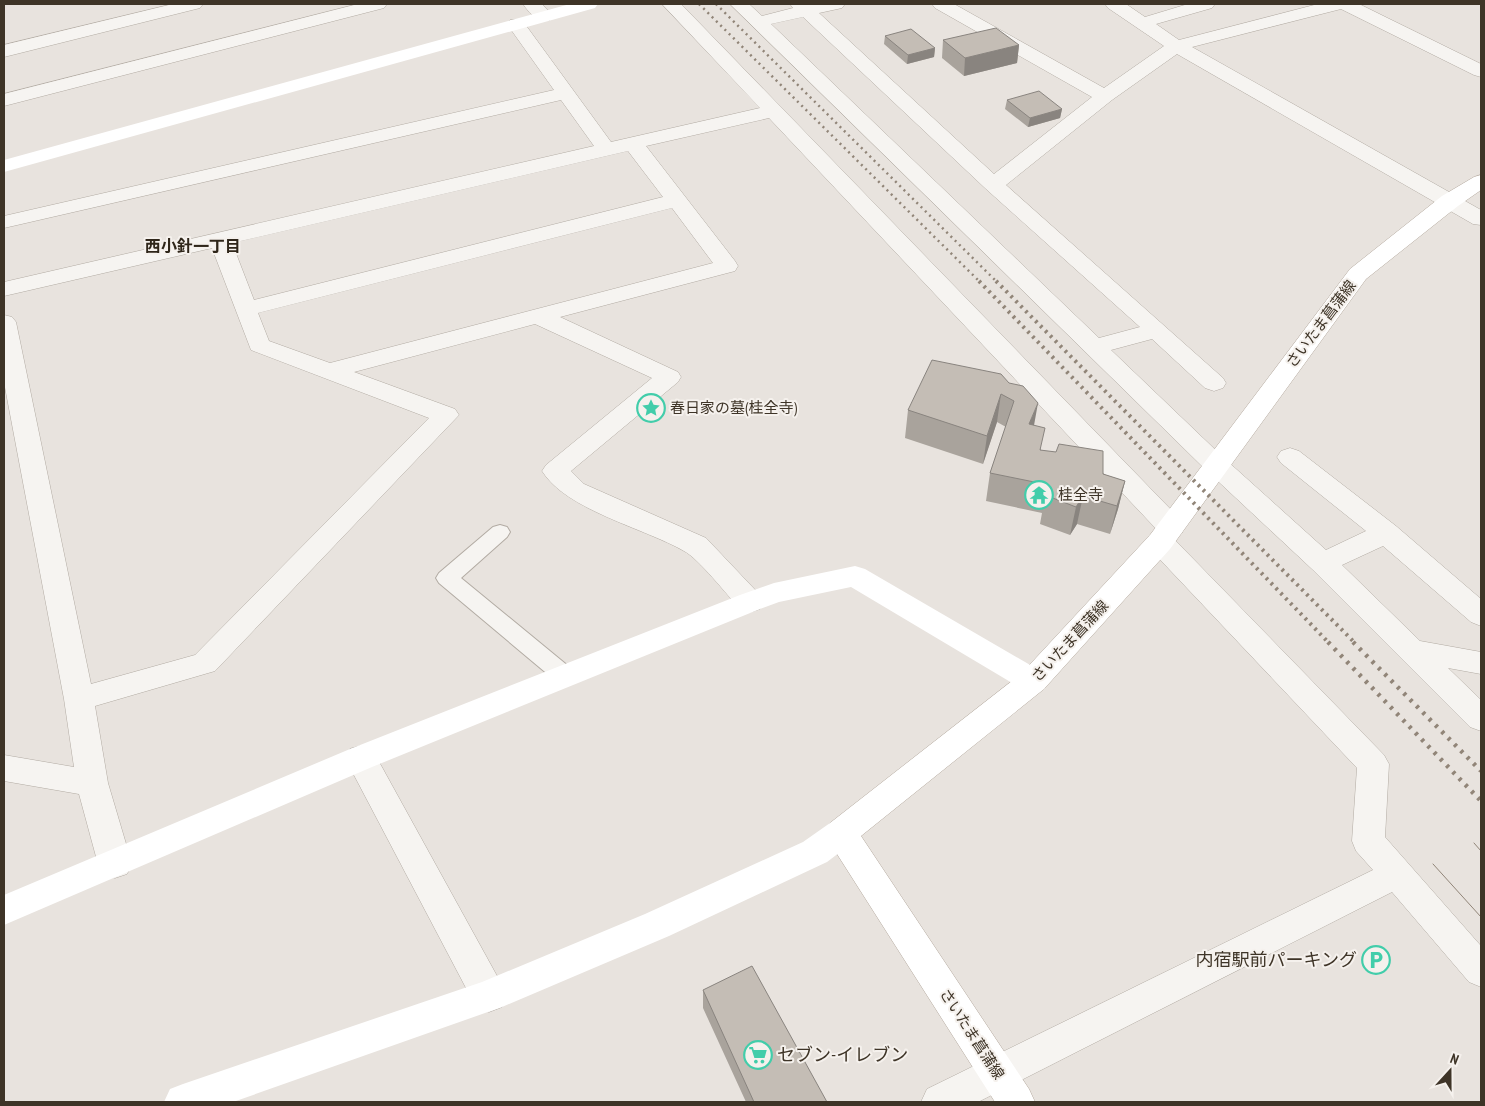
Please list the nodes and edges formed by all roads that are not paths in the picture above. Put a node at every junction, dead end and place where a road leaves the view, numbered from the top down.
1 (194, 4) edge
2 (378, 4) edge
3 (589, 4) edge
4 (671, 4) edge
5 (739, 4) edge
6 (836, 4) edge
7 (941, 4) edge
8 (1114, 4) edge
9 (1206, 4) edge
10 (1338, 4) edge
11 (1346, 4) edge
12 (802, 7) edge
13 (538, 10) edge
14 (758, 22) junction
15 (1142, 23) junction
16 (516, 24) junction
17 (1176, 46) junction
18 (4, 51) edge
19 (1481, 51) edge
20 (1462, 61) junction
21 (1481, 71) edge
22 (566, 93) junction
23 (1105, 96) junction
24 (4, 100) edge
25 (773, 111) junction
26 (634, 143) junction
27 (606, 149) junction
28 (4, 166) edge
29 (1481, 181) edge
30 (993, 185) junction
31 (677, 200) junction
32 (1450, 201) junction
33 (1481, 219) edge
34 (4, 222) edge
35 (219, 238) junction
36 (4, 289) edge
37 (245, 308) junction
38 (538, 316) junction
39 (4, 322) edge
40 (1157, 330) junction
41 (1094, 347) junction
42 (8, 362) edge
43 (328, 371) junction
44 (1214, 383) dead end
45 (1290, 457) dead end
46 (1216, 465) junction
47 (500, 532) dead end
48 (1386, 532) junction
49 (1166, 534) junction
50 (1323, 563) junction
51 (750, 602) junction
52 (1481, 615) edge
53 (1409, 650) junction
54 (1481, 663) edge
55 (565, 676) junction
56 (1033, 681) junction
57 (79, 700) junction
58 (1481, 719) edge
59 (361, 758) junction
60 (4, 768) edge
61 (92, 783) junction
62 (841, 833) junction
63 (114, 864) junction
64 (1396, 874) junction
65 (4, 910) edge
66 (1481, 971) edge
67 (489, 996) junction
68 (1007, 1088) edge
69 (183, 1102) edge
70 (940, 1102) edge

1 - 18 street
2 - 24 street
3 - 13 street
4 - 25 street
5 - 14 street
6 - 12 street
7 - 23 street
8 - 15 street
9 - 15 street
10 - 17 street
11 - 20 street
12 - 14 street
12 - 30 street
13 - 16 street
14 - 41 street
15 - 17 street
16 - 22 street
16 - 28 street
17 - 23 street
17 - 32 street
19 - 20 street
20 - 21 street
22 - 27 street
22 - 34 street
23 - 30 street
25 - 26 street
25 - 49 street
26 - 27 street
26 - 31 street
27 - 35 street
29 - 32 street, さいたま菖蒲線
30 - 40 street
31 - 37 street
31 - 38 street
32 - 33 street
32 - 46 street, さいたま菖蒲線
35 - 36 street
35 - 37 street
37 - 43 street
38 - 43 street
38 - 51 street
39 - 42 street
40 - 41 street
40 - 44 street
41 - 46 street
42 - 57 street
43 - 57 street
45 - 48 street
46 - 49 street, さいたま菖蒲線
46 - 50 street
47 - 55 lane
48 - 50 street
48 - 52 street
49 - 56 street, さいたま菖蒲線
49 - 64 street
50 - 53 street
51 - 55 street
51 - 56 street
53 - 54 street
53 - 58 street
55 - 59 street
56 - 62 street, さいたま菖蒲線
57 - 61 street
59 - 63 street
59 - 67 street
60 - 61 street
61 - 63 street
62 - 67 street
62 - 68 street, さいたま菖蒲線
63 - 65 street
64 - 66 street
64 - 68 street
67 - 69 street
68 - 70 street

